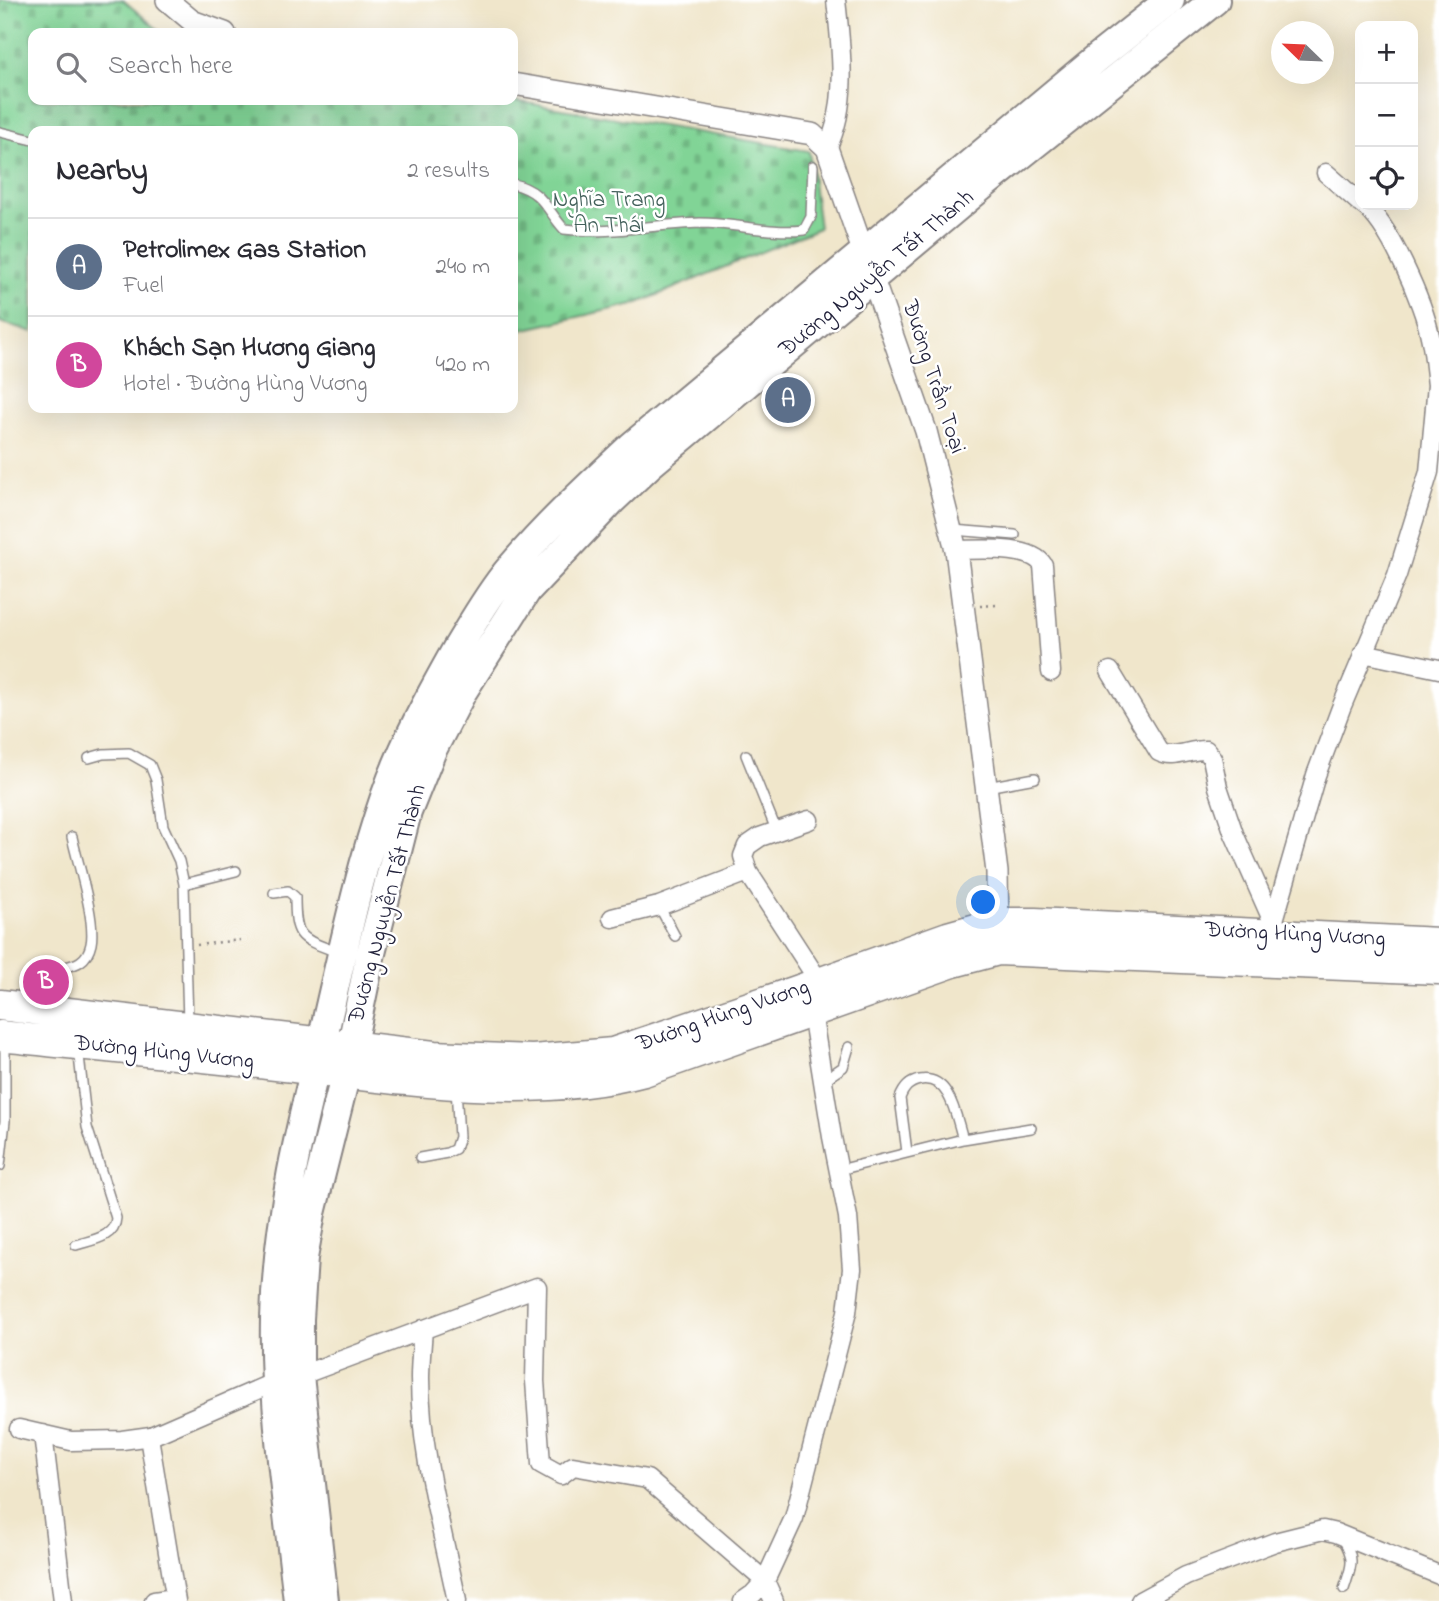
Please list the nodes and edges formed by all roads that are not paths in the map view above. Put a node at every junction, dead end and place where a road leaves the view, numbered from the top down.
1 (167, 0) edge
2 (836, 0) edge
3 (1170, 0) edge
4 (1215, 0) edge
5 (211, 28) edge
6 (518, 84) edge
7 (0, 132) edge
8 (28, 139) edge
9 (827, 148) junction
10 (813, 166) dead end
11 (1326, 173) dead end
12 (518, 186) edge
13 (1355, 196) edge
14 (1371, 210) edge
15 (867, 266) junction
16 (752, 363) junction
17 (1438, 385) edge
18 (1014, 534) dead end
19 (953, 540) junction
20 (1363, 653) junction
21 (1439, 669) edge
22 (1110, 671) dead end
23 (1051, 672) dead end
24 (746, 755) dead end
25 (89, 758) dead end
26 (1035, 778) dead end
27 (987, 787) junction
28 (809, 820) dead end
29 (777, 832) junction
30 (72, 838) dead end
31 (236, 871) dead end
32 (748, 872) junction
33 (184, 884) junction
34 (274, 893) dead end
35 (659, 906) junction
36 (612, 918) dead end
37 (1272, 929) junction
38 (675, 936) dead end
39 (998, 937) junction
40 (1439, 947) edge
41 (342, 954) junction
42 (820, 983) junction
43 (0, 1005) edge
44 (812, 1013) junction
45 (36, 1024) junction
46 (188, 1027) junction
47 (3, 1036) edge
48 (77, 1043) junction
49 (849, 1048) dead end
50 (318, 1056) junction
51 (349, 1059) junction
52 (824, 1080) junction
53 (456, 1083) junction
54 (1031, 1128) dead end
55 (963, 1139) junction
56 (907, 1152) junction
57 (420, 1158) dead end
58 (0, 1166) edge
59 (839, 1170) junction
60 (76, 1245) dead end
61 (423, 1329) junction
62 (287, 1358) junction
63 (19, 1429) dead end
64 (43, 1434) junction
65 (149, 1437) junction
66 (1341, 1535) junction
67 (304, 1540) junction
68 (1439, 1575) edge
69 (765, 1581) junction
70 (1344, 1589) dead end
71 (175, 1599) edge
72 (64, 1601) edge
73 (155, 1601) edge
74 (298, 1601) edge
75 (324, 1601) edge
76 (457, 1601) edge
77 (743, 1601) edge
78 (774, 1601) edge
79 (1140, 1601) edge

1 - 5 street
2 - 9 street
3 - 15 main road, Đường Nguyễn Tất Thành
4 - 15 main road, Đường Nguyễn Tất Thành
6 - 9 street
7 - 8 lane
9 - 15 street, Đường Trần Toại
10 - 12 lane
11 - 13 street
14 - 17 street
15 - 16 main road, Đường Nguyễn Tất Thành
15 - 19 street, Đường Trần Toại
16 - 41 main road, Đường Nguyễn Tất Thành
16 - 51 main road, Đường Nguyễn Tất Thành
17 - 20 street
18 - 19 lane
19 - 23 street
19 - 27 street, Đường Trần Toại
20 - 21 street
20 - 37 street
22 - 37 street
24 - 29 lane
25 - 33 lane
26 - 27 lane
27 - 39 street, Đường Trần Toại
28 - 29 street
29 - 32 street
30 - 45 lane
31 - 33 lane
32 - 35 street
32 - 42 street
33 - 46 lane
34 - 41 lane
35 - 36 street
35 - 38 lane
37 - 39 highway, Đường Hùng Vương
37 - 40 highway, Đường Hùng Vương
39 - 40 highway, Đường Hùng Vương
39 - 42 highway, Đường Hùng Vương
39 - 44 highway, Đường Hùng Vương
41 - 50 main road, Đường Nguyễn Tất Thành
42 - 51 highway, Đường Hùng Vương
43 - 45 highway, Đường Hùng Vương
44 - 52 street
44 - 53 highway, Đường Hùng Vương
45 - 46 highway, Đường Hùng Vương
45 - 47 highway, Đường Hùng Vương
45 - 48 highway, Đường Hùng Vương
46 - 50 highway, Đường Hùng Vương
47 - 58 lane
48 - 50 highway, Đường Hùng Vương
48 - 60 lane
49 - 52 lane
50 - 51 highway, Đường Hùng Vương
50 - 62 main road, Đường Nguyễn Tất Thành
51 - 53 highway, Đường Hùng Vương
51 - 62 main road, Đường Nguyễn Tất Thành
52 - 59 street
53 - 57 lane
54 - 55 lane
55 - 56 lane
55 - 56 lane
56 - 59 lane
59 - 69 street
61 - 62 street
61 - 69 street
61 - 76 street
62 - 65 street
62 - 67 main road, Đường Nguyễn Tất Thành
63 - 64 street
64 - 65 street
64 - 72 street
65 - 71 street
66 - 68 street
66 - 70 lane
66 - 79 street
67 - 74 main road, Đường Nguyễn Tất Thành
67 - 75 main road, Đường Nguyễn Tất Thành
69 - 77 street
69 - 78 street
71 - 73 street

